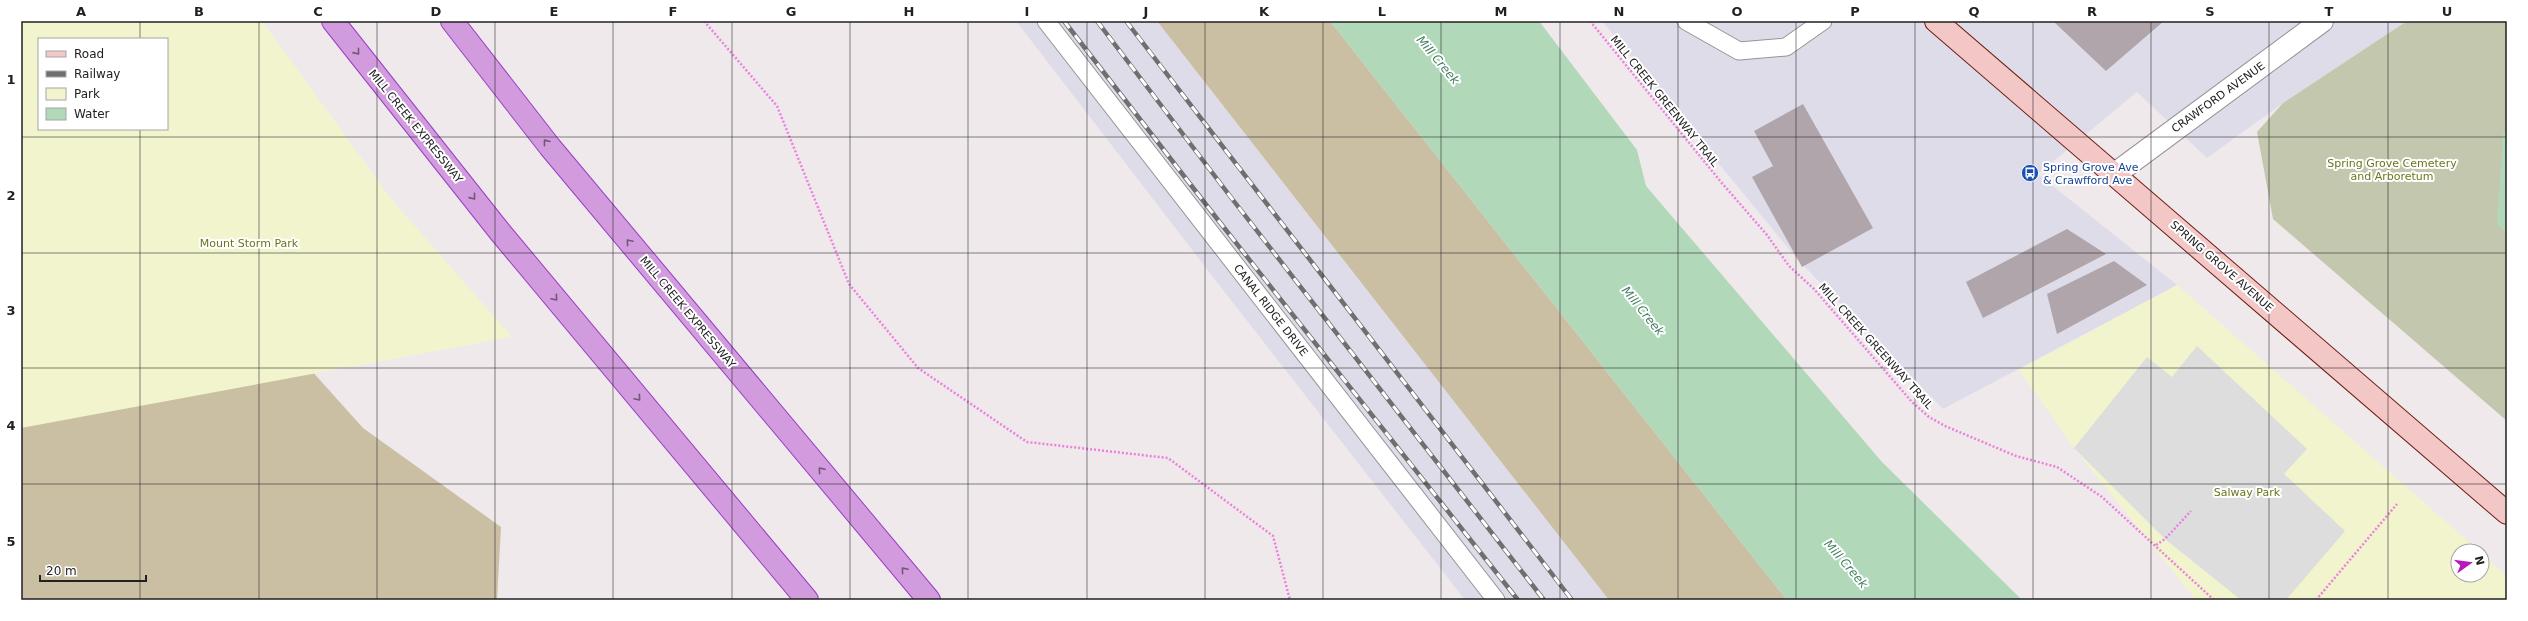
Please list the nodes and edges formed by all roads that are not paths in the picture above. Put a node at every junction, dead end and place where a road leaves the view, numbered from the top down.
1 (333, 21) edge
2 (452, 21) edge
3 (1046, 21) edge
4 (1686, 21) edge
5 (1823, 21) edge
6 (1936, 21) edge
7 (2322, 21) edge
8 (2115, 174) junction
9 (2507, 512) edge
10 (807, 600) edge
11 (929, 600) edge
12 (1496, 600) edge

1 -> 10 highway, MILL CREEK EXPRESSWAY
11 -> 2 highway, MILL CREEK EXPRESSWAY
3 - 12 lane, CANAL RIDGE DRIVE
4 - 5 lane
6 - 8 main road, SPRING GROVE AVENUE
7 - 8 street, CRAWFORD AVENUE
8 - 9 main road, SPRING GROVE AVENUE

